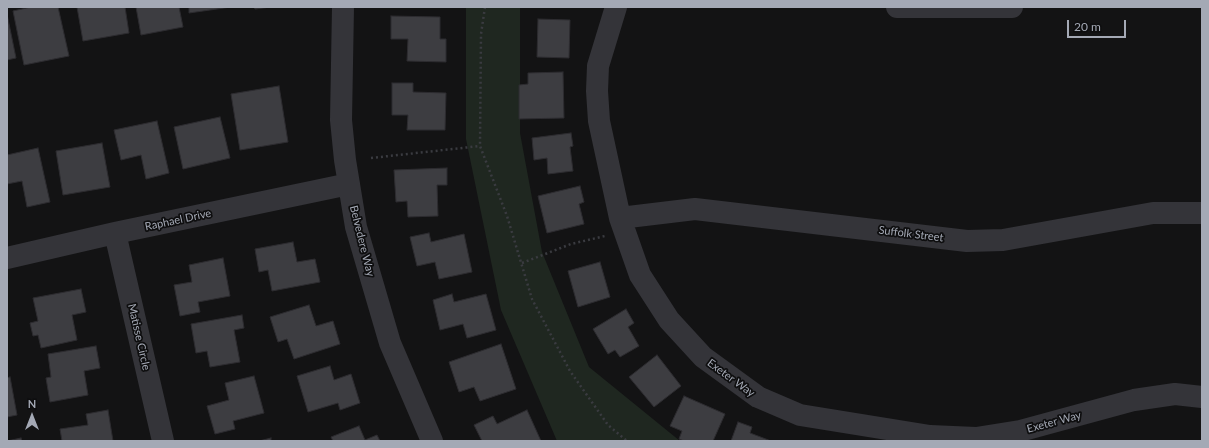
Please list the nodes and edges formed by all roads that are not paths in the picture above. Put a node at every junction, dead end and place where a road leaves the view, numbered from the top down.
1 (343, 7) edge
2 (616, 7) edge
3 (896, 7) edge
4 (1012, 7) edge
5 (349, 184) junction
6 (1202, 213) edge
7 (614, 226) junction
8 (115, 233) junction
9 (7, 258) edge
10 (1202, 397) edge
11 (163, 441) edge
12 (432, 441) edge

1 - 5 street, Belvedere Way
2 - 7 street, Exeter Way
3 - 4 street
5 - 8 street, Raphael Drive
5 - 12 street, Belvedere Way
6 - 7 street, Suffolk Street
7 - 10 street, Exeter Way
8 - 9 street, Raphael Drive
8 - 11 street, Matisse Circle

